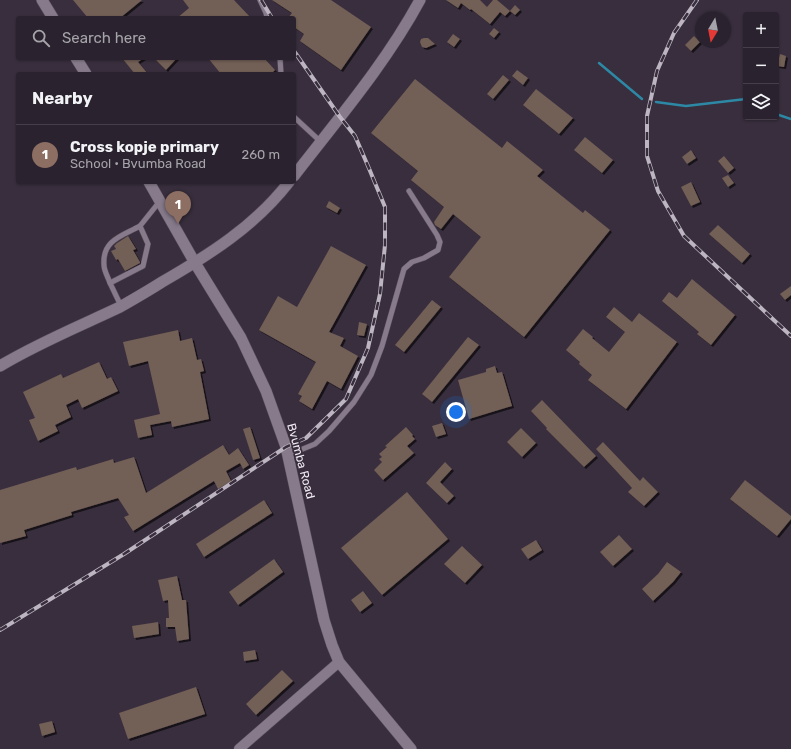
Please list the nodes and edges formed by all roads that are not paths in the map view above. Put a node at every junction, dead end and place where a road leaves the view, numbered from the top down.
1 (42, 0) edge
2 (260, 0) edge
3 (420, 0) edge
4 (52, 16) edge
5 (267, 16) edge
6 (77, 60) edge
7 (280, 60) edge
8 (85, 72) edge
9 (281, 72) edge
10 (296, 119) edge
11 (320, 142) junction
12 (296, 173) edge
13 (150, 184) edge
14 (287, 184) edge
15 (409, 191) dead end
16 (160, 201) junction
17 (140, 226) junction
18 (195, 263) junction
19 (110, 283) junction
20 (121, 306) junction
21 (0, 366) edge
22 (288, 455) junction
23 (339, 662) junction
24 (239, 749) edge
25 (411, 749) edge

1 - 4 street
2 - 5 lane
3 - 11 street
6 - 8 street
7 - 9 lane
10 - 11 lane
11 - 12 street
13 - 16 street, Bvumba Road
14 - 18 street
15 - 22 lane
16 - 17 lane
16 - 18 street, Bvumba Road
17 - 19 lane
17 - 19 lane
18 - 20 street
18 - 22 street, Bvumba Road
19 - 20 lane
20 - 21 street
22 - 23 street, Bvumba Road
23 - 24 street
23 - 25 street, Bvumba Road

